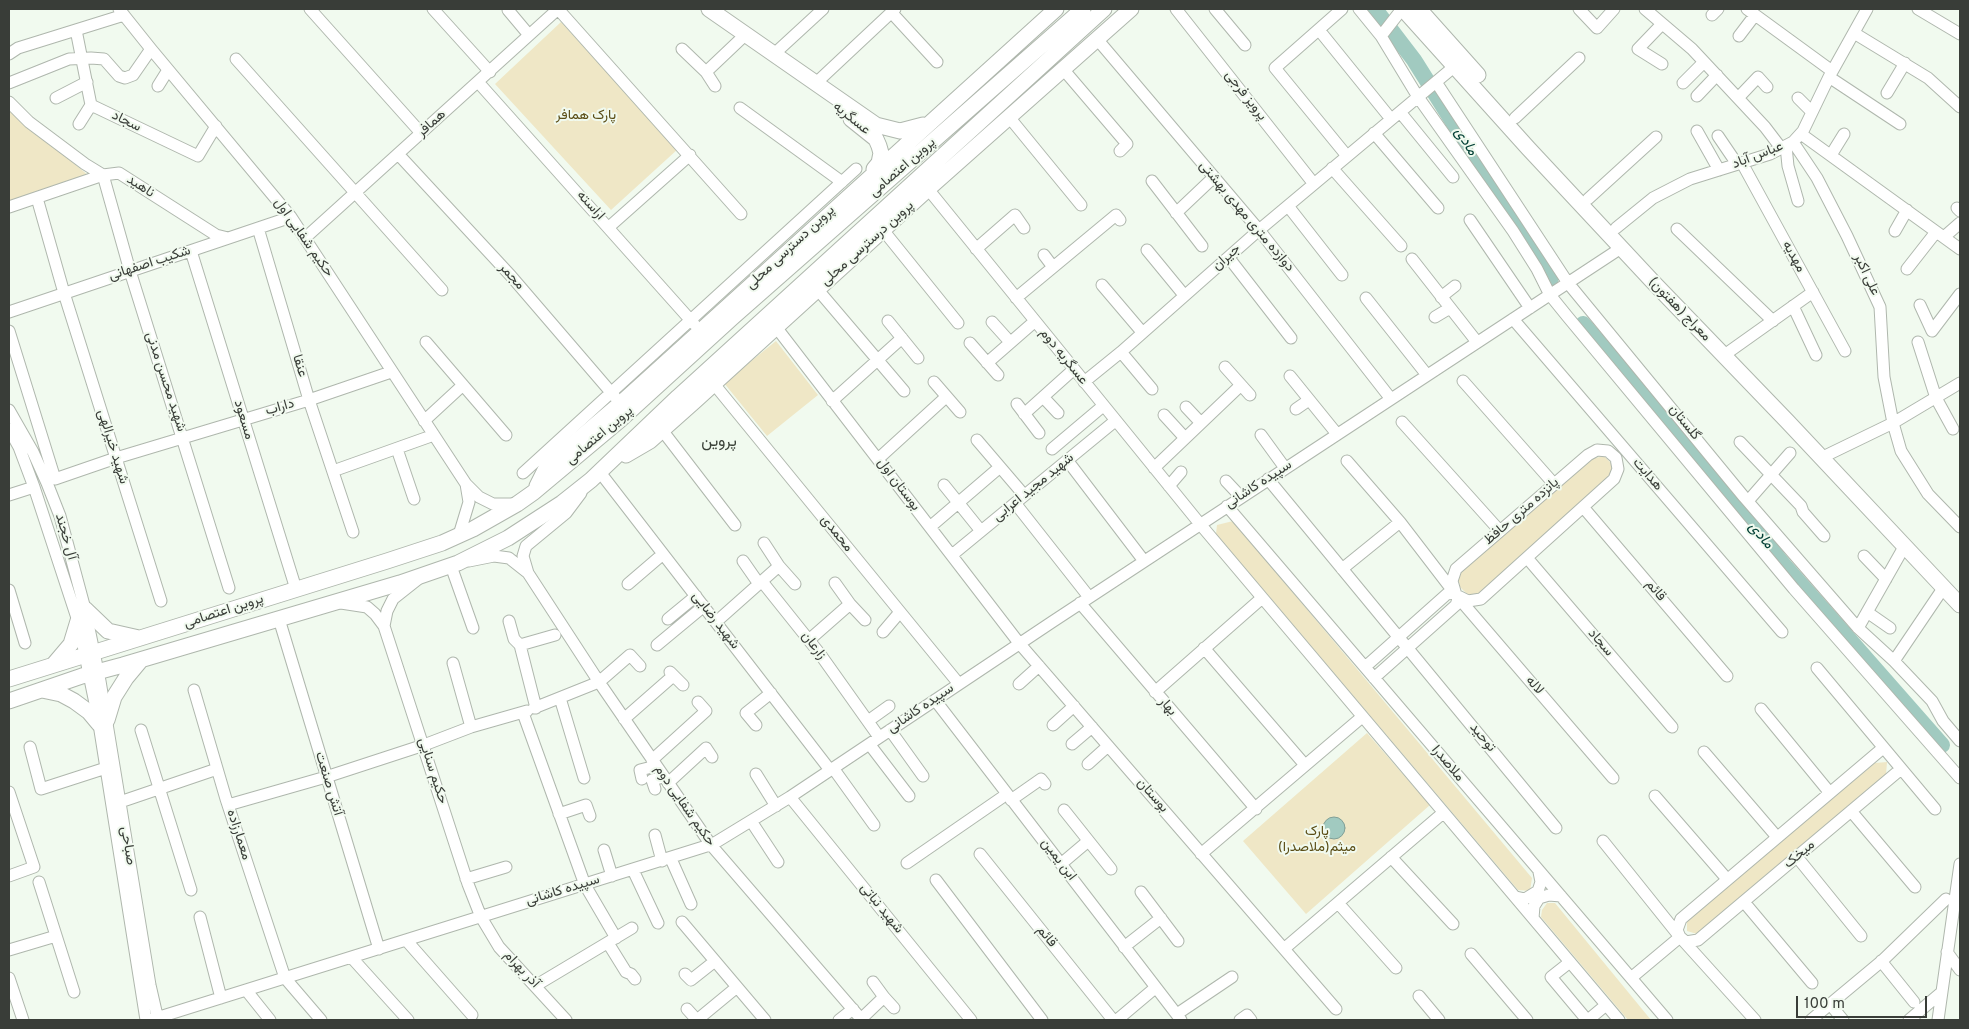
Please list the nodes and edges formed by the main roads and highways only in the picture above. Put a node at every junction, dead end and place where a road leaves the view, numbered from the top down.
1 (709, 9) edge
2 (1056, 9) edge
3 (1068, 9) edge
4 (1083, 9) edge
5 (1104, 9) edge
6 (1125, 9) edge
7 (1131, 9) edge
8 (1403, 9) edge
9 (1419, 9) edge
10 (1025, 60) junction
11 (1039, 68) junction
12 (927, 124) junction
13 (882, 134) junction
14 (860, 175) junction
15 (1790, 419) junction
16 (595, 476) junction
17 (534, 492) junction
18 (1960, 597) edge
19 (140, 638) junction
20 (141, 660) junction
21 (52, 665) junction
22 (9, 679) edge
23 (41, 690) junction
24 (9, 701) edge

1 - 13 main road, عسگریه
2 - 12 main road, پروین دسترسی محلی
3 - 10 main road
4 - 10 main road, پروین اعتصامی
5 - 11 main road
6 - 11 main road
7 - 16 main road, پروین درسترسی محلی
8 - 15 main road, معراج (هفتون)
9 - 15 main road, معراج (هفتون)
10 - 17 main road, پروین اعتصامی
11 - 16 main road, پروین اعتصامی
12 - 13 main road, عسگریه
12 - 14 main road, پروین دسترسی محلی
13 - 14 main road, عسگریه
14 - 17 main road, پروین دسترسی محلی
15 - 18 main road, معراج (هفتون)
15 - 18 main road, معراج (هفتون)
16 - 20 main road, پروین اعتصامی
17 - 19 main road, پروین اعتصامی
19 - 21 main road, پروین اعتصامی
19 - 21 main road
20 - 23 main road, پروین اعتصامی
20 - 23 main road
21 - 22 main road, پروین اعتصامی
23 - 24 main road, پروین اعتصامی

